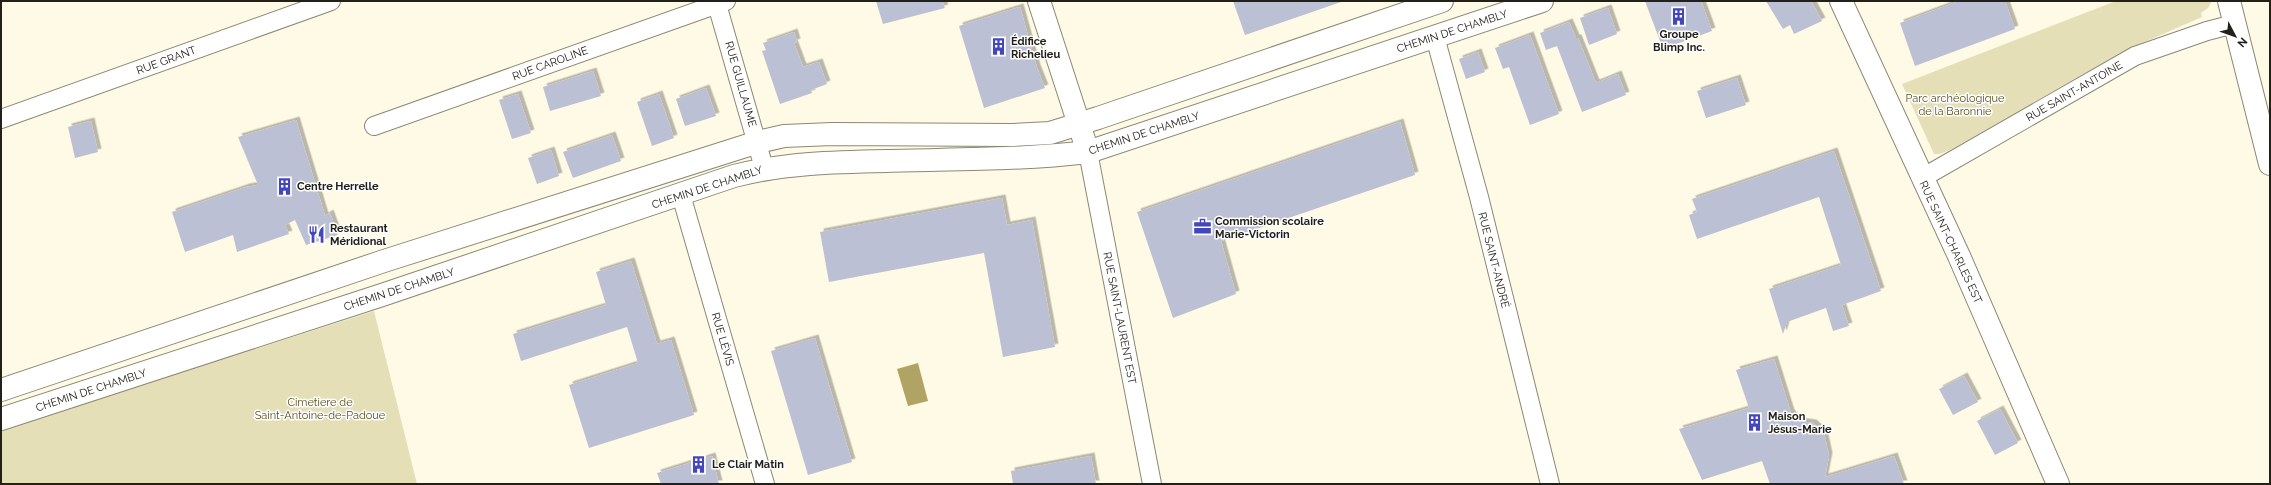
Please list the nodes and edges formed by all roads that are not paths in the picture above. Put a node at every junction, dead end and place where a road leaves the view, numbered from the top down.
1 (331, 1) edge
2 (1039, 1) edge
3 (1442, 1) edge
4 (1542, 1) edge
5 (1841, 1) edge
6 (2229, 1) edge
7 (720, 2) edge
8 (2234, 24) junction
9 (1435, 37) junction
10 (1, 119) edge
11 (1078, 124) junction
12 (374, 126) dead end
13 (758, 142) junction
14 (1088, 152) junction
15 (2270, 164) edge
16 (764, 168) junction
17 (1922, 178) junction
18 (681, 195) junction
19 (161, 335) junction
20 (170, 364) junction
21 (1, 390) edge
22 (1, 419) edge
23 (765, 484) edge
24 (1152, 484) edge
25 (1550, 484) edge
26 (2058, 484) edge

1 - 10 street, RUE GRANT
2 - 11 main road
3 - 11 main road
4 - 9 main road, CHEMIN DE CHAMBLY
5 - 17 main road, RUE SAINT-CHARLES EST
6 - 8 main road
7 - 12 street, RUE CAROLINE
7 - 13 street, RUE GUILLAUME
8 - 15 main road
8 - 17 street, RUE SAINT-ANTOINE
9 - 14 main road, CHEMIN DE CHAMBLY
9 - 25 street, RUE SAINT-ANDRÉ
11 - 13 main road
11 - 14 main road
13 - 16 street, RUE GUILLAUME
13 - 19 main road
14 - 16 main road, CHEMIN DE CHAMBLY
14 - 24 street, RUE SAINT-LAURENT EST
16 - 18 main road, CHEMIN DE CHAMBLY
17 - 26 main road, RUE SAINT-CHARLES EST
18 - 20 main road, CHEMIN DE CHAMBLY
18 - 23 street, RUE LÉVIS
19 - 20 main road
19 - 21 main road
20 - 22 main road, CHEMIN DE CHAMBLY

